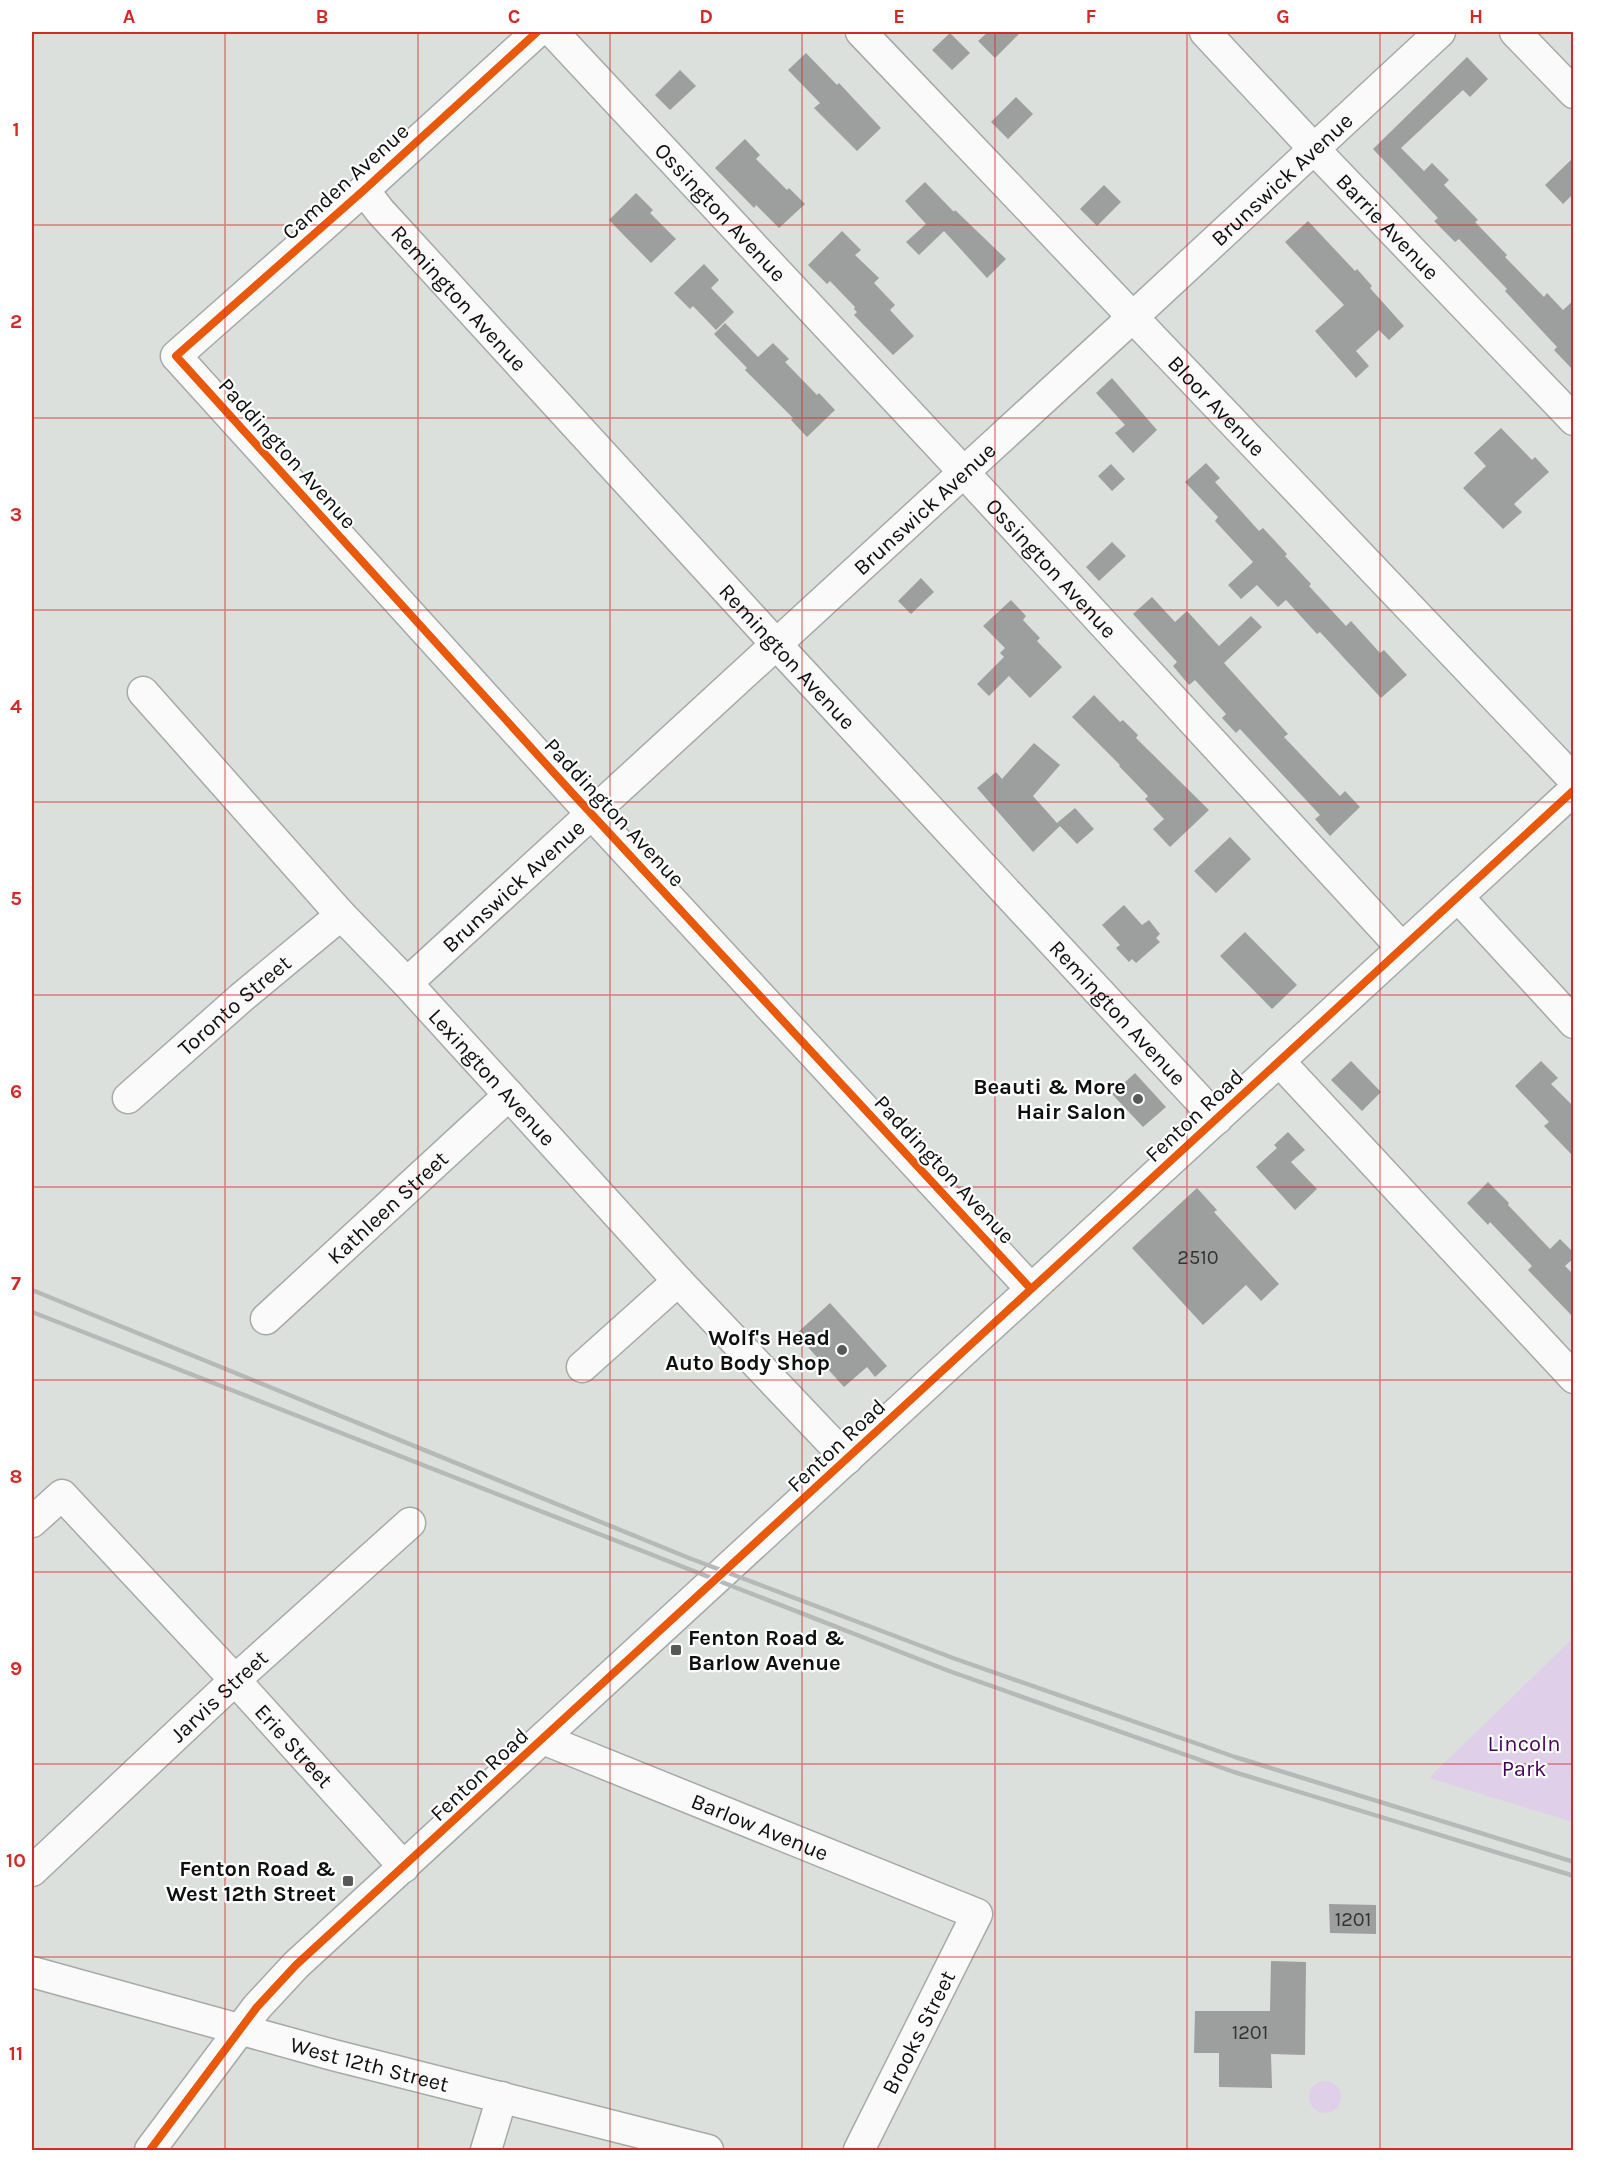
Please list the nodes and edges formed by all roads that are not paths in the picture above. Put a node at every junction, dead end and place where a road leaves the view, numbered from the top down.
1 (537, 32) edge
2 (553, 32) edge
3 (861, 32) edge
4 (1205, 32) edge
5 (1440, 32) edge
6 (1515, 32) edge
7 (1574, 93) edge
8 (1314, 149) junction
9 (364, 190) junction
10 (1134, 316) junction
11 (176, 356) joint
12 (1574, 420) edge
13 (963, 471) junction
14 (776, 644) junction
15 (143, 692) dead end
16 (1574, 780) edge
17 (1574, 790) edge
18 (592, 815) junction
19 (1458, 897) junction
20 (341, 915) junction
21 (1402, 948) junction
22 (406, 983) junction
23 (1574, 1023) edge
24 (1279, 1061) junction
25 (509, 1095) junction
26 (128, 1098) dead end
27 (1217, 1119) junction
28 (678, 1281) junction
29 (1031, 1289) junction
30 (266, 1319) dead end
31 (582, 1367) dead end
32 (1574, 1378) edge
33 (847, 1459) junction
34 (32, 1522) edge
35 (410, 1523) dead end
36 (235, 1680) junction
37 (543, 1739) junction
38 (404, 1867) junction
39 (32, 1871) edge
40 (977, 1914) joint
41 (32, 1972) edge
42 (239, 2030) junction
43 (502, 2097) junction
44 (150, 2151) edge
45 (486, 2151) edge
46 (708, 2151) edge
47 (859, 2151) edge

1 - 9 street, Camden Avenue
2 - 13 street, Ossington Avenue
3 - 10 street, Bloor Avenue
4 - 8 street, Barrie Avenue
5 - 8 street, Brunswick Avenue
6 - 7 street
8 - 10 street, Brunswick Avenue
8 - 12 street, Barrie Avenue
9 - 11 street, Camden Avenue
9 - 14 street, Remington Avenue
10 - 13 street, Brunswick Avenue
10 - 16 street, Bloor Avenue
11 - 18 street, Paddington Avenue
13 - 14 street, Brunswick Avenue
13 - 21 street, Ossington Avenue
14 - 18 street, Brunswick Avenue
14 - 27 street, Remington Avenue
15 - 20 street, Lexington Avenue
17 - 19 street, Fenton Road
18 - 22 street, Brunswick Avenue
18 - 29 street, Paddington Avenue
19 - 21 street, Fenton Road
19 - 23 street
20 - 22 street, Lexington Avenue
20 - 26 street, Toronto Street
21 - 24 street, Fenton Road
22 - 25 street, Lexington Avenue
24 - 27 street, Fenton Road
24 - 32 street
25 - 28 street, Lexington Avenue
25 - 30 street, Kathleen Street
27 - 29 street, Fenton Road
28 - 31 street
28 - 33 street, Lexington Avenue
29 - 33 street, Fenton Road
33 - 37 street, Fenton Road
34 - 36 street, Erie Street
35 - 36 street, Jarvis Street
36 - 38 street, Erie Street
36 - 39 street, Jarvis Street
37 - 38 street, Fenton Road
37 - 40 street, Barlow Avenue
38 - 42 street, Fenton Road
40 - 47 street, Brooks Street
41 - 42 street, West 12th Street
42 - 43 street, West 12th Street
42 - 44 street, Fenton Road
43 - 45 street
43 - 46 street, West 12th Street

